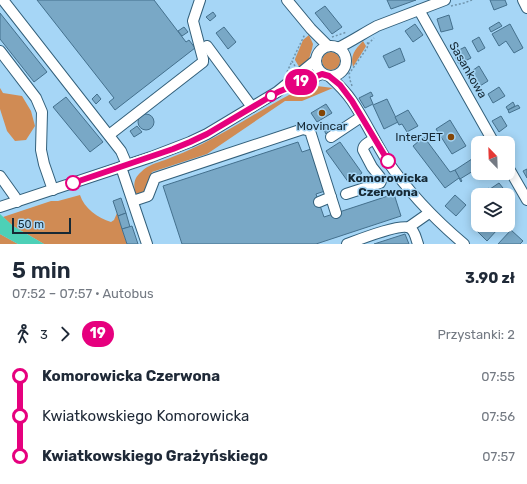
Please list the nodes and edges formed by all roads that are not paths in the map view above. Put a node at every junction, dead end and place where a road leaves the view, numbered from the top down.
1 (3, 0) edge
2 (200, 0) edge
3 (287, 0) edge
4 (445, 0) edge
5 (523, 0) edge
6 (527, 8) edge
7 (419, 10) junction
8 (311, 29) junction
9 (363, 35) junction
10 (207, 46) dead end
11 (333, 47) junction
12 (0, 51) edge
13 (317, 57) junction
14 (345, 65) junction
15 (326, 75) junction
16 (278, 92) junction
17 (352, 101) junction
18 (252, 107) junction
19 (361, 117) junction
20 (108, 135) junction
21 (490, 136) edge
22 (332, 137) dead end
23 (374, 139) junction
24 (124, 166) junction
25 (0, 176) edge
26 (515, 179) edge
27 (53, 190) junction
28 (346, 194) dead end
29 (331, 197) junction
30 (527, 200) edge
31 (133, 201) junction
32 (319, 202) dead end
33 (14, 203) junction
34 (0, 207) edge
35 (336, 213) dead end
36 (429, 213) junction
37 (409, 227) junction
38 (147, 244) edge
39 (347, 244) edge
40 (418, 244) edge
41 (464, 244) edge

1 - 20 street
2 - 20 street
3 - 8 street
4 - 7 street
5 - 6 street
7 - 9 street
7 - 21 street, Sasankowa
8 - 11 street
8 - 13 street
9 - 11 street
9 - 14 street
10 - 18 street
11 - 13 street
11 - 14 street
12 - 27 street
13 - 15 street
13 - 16 street
14 - 15 street
14 - 17 street
15 - 16 street
15 - 17 street
16 - 18 street
17 - 19 street
18 - 24 street
19 - 22 street
19 - 23 street
20 - 24 street
23 - 28 street
23 - 36 street
24 - 27 street
24 - 31 street
25 - 33 street
26 - 30 street
27 - 33 street
29 - 31 street
29 - 32 street
29 - 35 street
31 - 38 street
33 - 34 street
36 - 37 street
36 - 41 street
37 - 39 street
37 - 40 street

